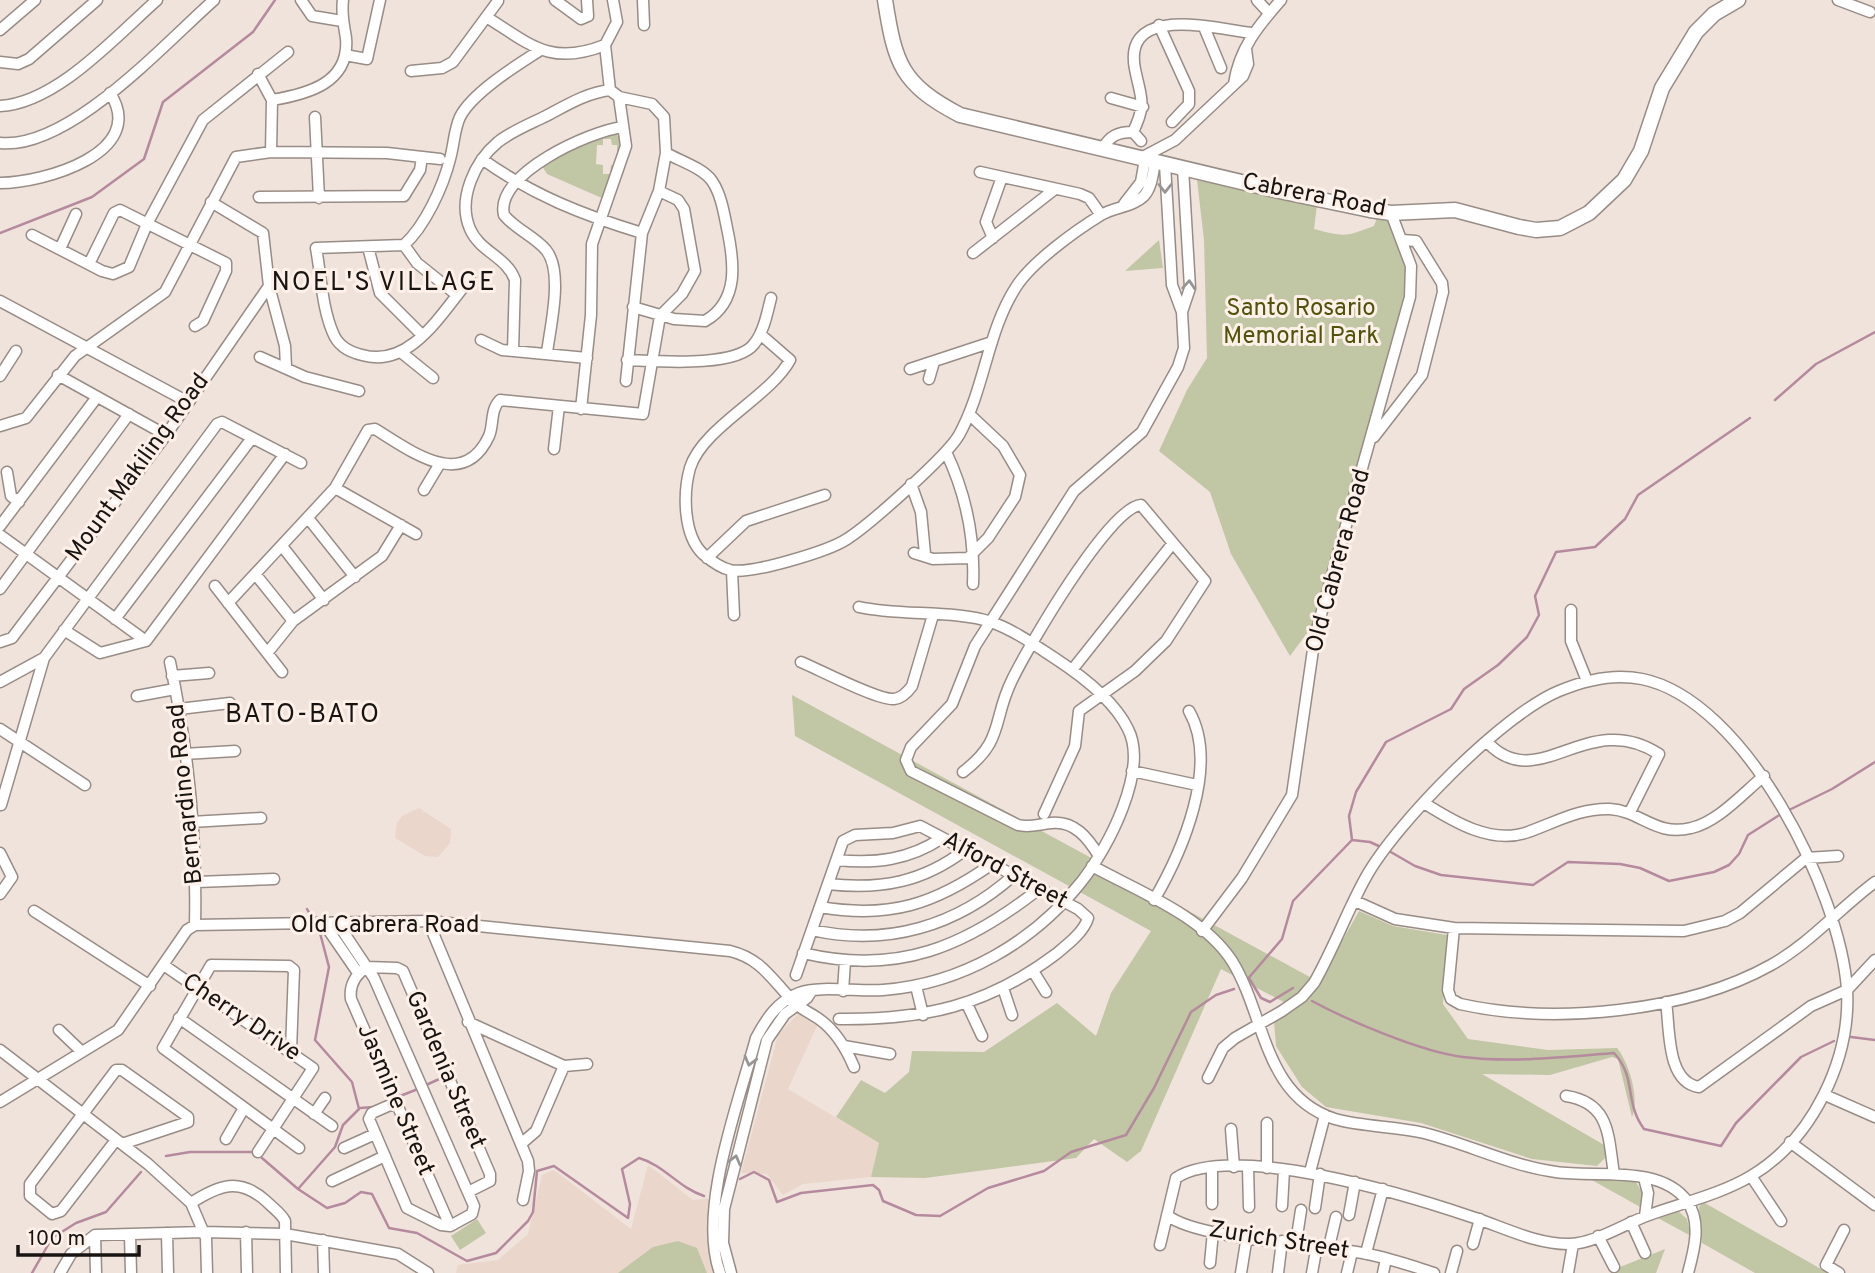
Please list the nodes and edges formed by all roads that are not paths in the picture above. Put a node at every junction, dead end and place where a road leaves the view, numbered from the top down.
1 (35, 0) edge
2 (97, 0) edge
3 (157, 0) edge
4 (214, 0) edge
5 (301, 0) edge
6 (343, 0) edge
7 (380, 0) edge
8 (555, 0) edge
9 (587, 0) edge
10 (613, 0) edge
11 (643, 0) edge
12 (885, 0) edge
13 (1257, 0) edge
14 (1281, 0) edge
15 (1738, 0) edge
16 (1838, 0) edge
17 (498, 1) edge
18 (1870, 12) dead end
19 (1269, 13) junction
20 (488, 18) junction
21 (342, 21) junction
22 (644, 25) dead end
23 (1158, 25) junction
24 (1204, 27) junction
25 (0, 30) edge
26 (1252, 33) junction
27 (606, 45) junction
28 (288, 51) dead end
29 (539, 51) junction
30 (345, 55) junction
31 (0, 62) edge
32 (1221, 68) dead end
33 (411, 71) dead end
34 (258, 74) junction
35 (110, 93) junction
36 (615, 94) junction
37 (1111, 98) dead end
38 (272, 100) junction
39 (0, 106) edge
40 (1143, 107) junction
41 (315, 117) dead end
42 (1171, 122) dead end
43 (623, 127) junction
44 (1133, 132) junction
45 (1141, 141) dead end
46 (0, 143) edge
47 (1102, 149) junction
48 (271, 152) junction
49 (317, 152) junction
50 (666, 153) junction
51 (422, 157) junction
52 (440, 159) dead end
53 (482, 159) junction
54 (1152, 161) junction
55 (1183, 168) junction
56 (980, 172) dead end
57 (1002, 177) junction
58 (513, 182) junction
59 (0, 183) edge
60 (1055, 189) junction
61 (659, 191) junction
62 (259, 197) dead end
63 (319, 198) junction
64 (211, 202) junction
65 (1166, 212) junction
66 (1184, 212) junction
67 (1391, 213) junction
68 (76, 214) dead end
69 (1101, 215) junction
70 (600, 220) junction
71 (467, 221) junction
72 (147, 224) junction
73 (456, 226) dead end
74 (642, 233) junction
75 (32, 235) dead end
76 (993, 239) junction
77 (1402, 240) junction
78 (189, 245) junction
79 (404, 245) junction
80 (368, 247) junction
81 (60, 249) junction
82 (973, 253) dead end
83 (89, 264) junction
84 (470, 279) dead end
85 (269, 286) junction
86 (457, 295) junction
87 (771, 298) dead end
88 (2, 306) edge
89 (633, 307) junction
90 (1182, 312) junction
91 (660, 316) junction
92 (195, 326) dead end
93 (760, 334) junction
94 (422, 335) junction
95 (481, 340) dead end
96 (992, 342) junction
97 (85, 347) junction
98 (16, 351) dead end
99 (513, 351) junction
100 (402, 353) junction
101 (547, 353) junction
102 (260, 357) dead end
103 (587, 358) junction
104 (627, 360) junction
105 (653, 361) junction
106 (934, 362) junction
107 (286, 367) junction
108 (910, 369) dead end
109 (58, 375) junction
110 (0, 376) edge
111 (433, 377) dead end
112 (929, 379) dead end
113 (626, 381) dead end
114 (359, 391) dead end
115 (97, 397) junction
116 (188, 402) junction
117 (559, 406) junction
118 (581, 409) junction
119 (129, 414) junction
120 (969, 414) junction
121 (0, 426) edge
122 (166, 435) junction
123 (252, 438) junction
124 (1371, 440) junction
125 (554, 449) dead end
126 (946, 452) junction
127 (285, 454) junction
128 (301, 463) dead end
129 (439, 465) junction
130 (7, 472) dead end
131 (911, 484) junction
132 (335, 488) junction
133 (424, 490) dead end
134 (825, 495) dead end
135 (19, 502) junction
136 (308, 518) junction
137 (401, 524) junction
138 (0, 526) edge
139 (416, 534) dead end
140 (0, 535) edge
141 (1173, 543) junction
142 (282, 546) junction
143 (975, 554) junction
144 (27, 555) junction
145 (707, 558) junction
146 (732, 571) junction
147 (256, 575) junction
148 (57, 577) junction
149 (355, 577) junction
150 (973, 584) dead end
151 (215, 586) dead end
152 (0, 589) edge
153 (87, 599) junction
154 (324, 600) junction
155 (228, 603) junction
156 (859, 607) dead end
157 (1571, 610) dead end
158 (734, 615) dead end
159 (933, 615) junction
160 (115, 619) junction
161 (293, 621) junction
162 (990, 622) junction
163 (64, 630) junction
164 (146, 641) junction
165 (0, 642) edge
166 (1032, 644) junction
167 (268, 652) junction
168 (44, 659) junction
169 (170, 662) dead end
170 (801, 662) dead end
171 (1072, 670) junction
172 (282, 672) dead end
173 (209, 673) dead end
174 (172, 676) junction
175 (1587, 681) junction
176 (0, 682) edge
177 (175, 690) junction
178 (137, 696) dead end
179 (1102, 696) junction
180 (230, 703) dead end
181 (179, 709) junction
182 (1189, 711) dead end
183 (0, 729) edge
184 (19, 741) junction
185 (1487, 742) junction
186 (235, 751) dead end
187 (184, 754) junction
188 (1132, 771) junction
189 (963, 772) dead end
190 (5, 773) edge
191 (1764, 776) junction
192 (85, 785) dead end
193 (1197, 785) junction
194 (2, 800) edge
195 (1424, 803) junction
196 (1630, 812) junction
197 (1044, 814) dead end
198 (261, 818) dead end
199 (191, 822) junction
200 (942, 838) junction
201 (965, 850) junction
202 (0, 853) edge
203 (1099, 856) junction
204 (1838, 856) dead end
205 (1806, 858) junction
206 (837, 860) junction
207 (992, 864) junction
208 (1093, 866) junction
209 (1014, 876) junction
210 (274, 879) dead end
211 (197, 882) junction
212 (1875, 882) edge
213 (828, 884) junction
214 (1040, 889) junction
215 (0, 894) edge
216 (1154, 900) junction
217 (1355, 901) junction
218 (1064, 902) junction
219 (820, 906) junction
220 (34, 911) dead end
221 (1831, 918) junction
222 (428, 921) junction
223 (338, 924) junction
224 (195, 925) junction
225 (325, 925) junction
226 (1454, 928) junction
227 (811, 930) junction
228 (1202, 931) junction
229 (1064, 948) junction
230 (803, 953) junction
231 (1071, 960) dead end
232 (1875, 960) edge
233 (845, 961) junction
234 (165, 966) junction
235 (362, 970) junction
236 (1033, 971) junction
237 (796, 975) dead end
238 (150, 986) junction
239 (916, 986) junction
240 (196, 988) junction
241 (1003, 988) junction
242 (1847, 990) junction
243 (843, 991) junction
244 (1046, 992) dead end
245 (793, 1000) junction
246 (1666, 1002) junction
247 (967, 1004) junction
248 (923, 1015) junction
249 (1012, 1015) dead end
250 (179, 1018) junction
251 (839, 1019) dead end
252 (468, 1022) junction
253 (1260, 1025) junction
254 (59, 1030) dead end
255 (982, 1036) dead end
256 (845, 1046) junction
257 (0, 1050) edge
258 (291, 1051) junction
259 (82, 1052) junction
260 (890, 1054) dead end
261 (587, 1064) dead end
262 (564, 1066) junction
263 (854, 1067) dead end
264 (38, 1078) junction
265 (1208, 1078) dead end
266 (1825, 1095) junction
267 (1566, 1096) dead end
268 (325, 1098) dead end
269 (293, 1099) junction
270 (0, 1102) edge
271 (397, 1102) junction
272 (244, 1108) junction
273 (314, 1114) junction
274 (83, 1115) junction
275 (1325, 1115) junction
276 (1875, 1117) edge
277 (1267, 1123) dead end
278 (332, 1126) dead end
279 (274, 1129) junction
280 (1231, 1129) dead end
281 (375, 1134) junction
282 (226, 1139) dead end
283 (118, 1142) junction
284 (1790, 1142) junction
285 (521, 1144) junction
286 (299, 1148) dead end
287 (344, 1148) dead end
288 (258, 1152) dead end
289 (385, 1156) junction
290 (1234, 1167) junction
291 (1248, 1167) junction
292 (1267, 1168) junction
293 (1212, 1169) junction
294 (1284, 1170) junction
295 (1315, 1173) junction
296 (1614, 1174) junction
297 (1751, 1176) junction
298 (1644, 1178) junction
299 (332, 1181) dead end
300 (1355, 1182) junction
301 (1383, 1189) junction
302 (468, 1192) junction
303 (523, 1200) dead end
304 (1687, 1201) junction
305 (191, 1203) junction
306 (1212, 1203) dead end
307 (1875, 1205) edge
308 (1282, 1206) dead end
309 (1249, 1207) dead end
310 (1315, 1208) dead end
311 (1301, 1210) dead end
312 (1167, 1215) junction
313 (1349, 1215) dead end
314 (1645, 1216) junction
315 (1336, 1217) dead end
316 (1480, 1219) junction
317 (1781, 1221) dead end
318 (1631, 1222) junction
319 (450, 1226) junction
320 (1844, 1230) dead end
321 (204, 1231) junction
322 (246, 1232) junction
323 (1213, 1232) junction
324 (167, 1233) junction
325 (285, 1234) junction
326 (95, 1235) junction
327 (130, 1235) junction
328 (1247, 1236) junction
329 (1598, 1236) junction
330 (323, 1240) junction
331 (1282, 1241) junction
332 (1296, 1243) junction
333 (1473, 1244) dead end
334 (1573, 1244) junction
335 (1160, 1245) dead end
336 (1317, 1245) junction
337 (1329, 1247) junction
338 (1457, 1251) dead end
339 (1352, 1252) junction
340 (1366, 1253) junction
341 (1645, 1253) dead end
342 (1386, 1259) junction
343 (1210, 1263) dead end
344 (1614, 1267) dead end
345 (1428, 1272) edge
346 (60, 1273) edge
347 (96, 1273) edge
348 (131, 1273) edge
349 (168, 1273) edge
350 (207, 1273) edge
351 (247, 1273) edge
352 (286, 1273) edge
353 (324, 1273) edge
354 (428, 1273) edge
355 (720, 1273) edge
356 (731, 1273) edge
357 (1241, 1273) edge
358 (1278, 1273) edge
359 (1312, 1273) edge
360 (1348, 1273) edge
361 (1382, 1273) edge
362 (1451, 1273) edge
363 (1568, 1273) edge
364 (1688, 1273) edge
365 (1839, 1273) edge

1 - 25 street
2 - 31 street
3 - 39 street
4 - 35 street
5 - 21 street
6 - 21 street
7 - 30 street
8 - 9 street
10 - 27 street
11 - 22 street
12 - 47 main road, Cabrera Road
13 - 19 street
14 - 19 street
15 - 67 main road, Cabrera Road
16 - 18 street
17 - 20 street
19 - 26 street
20 - 29 street
20 - 33 street
21 - 30 street
23 - 24 street
23 - 40 street
23 - 42 street
24 - 26 street
24 - 32 street
26 - 54 street
27 - 29 street
27 - 36 street
28 - 34 street
29 - 79 street
30 - 38 street
34 - 38 street
34 - 72 street
35 - 46 street
35 - 59 street
36 - 43 street
36 - 50 street
36 - 53 street
37 - 40 street
38 - 48 street
40 - 44 street
41 - 49 street
43 - 58 street
43 - 70 street
44 - 45 street
44 - 47 street
47 - 54 main road, Cabrera Road
48 - 49 street
48 - 64 street
49 - 51 street
49 - 63 street
50 - 61 street
50 - 91 street
51 - 52 street
51 - 63 street
53 - 58 street
53 - 71 street
54 - 55 main road, Cabrera Road
54 -> 65 street
54 - 69 street
55 - 66 street
55 - 67 main road, Cabrera Road
56 - 57 street
57 - 60 street
57 - 76 street
58 - 70 street
58 - 101 street
60 - 69 street
60 - 76 street
61 - 74 street
61 - 91 street
62 - 63 street
64 - 78 street
64 - 85 street
65 - 66 street
65 - 90 street
90 -> 66 street
67 - 77 street, Old Cabrera Road
68 - 81 street
69 - 96 street
70 - 74 street
70 - 103 street
71 - 73 street
71 - 99 street
72 - 78 street
72 - 83 street
72 - 83 street
74 - 89 street
75 - 81 street
76 - 82 street
77 - 124 street, Old Cabrera Road
77 - 124 street
78 - 92 street
78 - 97 street
79 - 80 street
79 - 86 street
80 - 94 street
80 - 100 street
81 - 83 street
84 - 86 street
85 - 107 street
85 - 116 street, Mount Makiling Road
86 - 94 street
87 - 93 street
88 - 97 street
89 - 91 street
89 - 104 street
90 - 162 street
91 - 105 street
93 - 105 street
93 - 145 street
94 - 100 street
95 - 99 street
96 - 106 street
96 - 120 street
97 - 109 street
97 - 116 street
98 - 110 street
99 - 101 street
100 - 111 street
101 - 103 street
102 - 107 street
103 - 118 street
104 - 105 street
104 - 113 street
105 - 118 street
106 - 108 street
106 - 112 street
107 - 114 street
109 - 115 street
109 - 121 street
115 - 119 street
115 - 135 street
116 - 122 street, Mount Makiling Road
117 - 118 street
117 - 125 street
117 - 129 street
119 - 122 street
119 - 144 street
120 - 126 street
120 - 143 street
122 - 148 street, Mount Makiling Road
123 - 127 street
123 - 153 street
123 - 160 street
124 - 228 street, Old Cabrera Road
126 - 131 street
126 - 143 street
127 - 128 street
127 - 164 street
129 - 132 street
129 - 133 street
130 - 135 street
131 - 143 street
131 - 146 street
132 - 136 street
132 - 137 street
134 - 145 street
135 - 138 street
136 - 142 street
136 - 149 street
137 - 139 street
137 - 149 street
140 - 144 street
141 - 166 street
141 - 171 street
141 - 179 street
142 - 147 street
142 - 154 street
143 - 150 street
144 - 148 street
144 - 152 street
145 - 146 street
146 - 158 street
147 - 155 street
147 - 161 street
148 - 153 street
148 - 165 street, Mount Makiling Road
149 - 154 street
151 - 155 street
153 - 160 street
153 - 163 street
154 - 161 street
155 - 167 street
156 - 159 street
157 - 175 street
159 - 162 street
159 - 170 street
160 - 164 street
161 - 167 street
162 - 166 street
162 - 203 street
163 - 164 street
163 - 168 street
166 - 171 street
166 - 189 street
167 - 172 street
168 - 176 street
168 - 184 street
169 - 174 street, Bernardino Road
171 - 179 street
173 - 174 street
174 - 177 street, Bernardino Road
175 - 185 street
175 - 191 street
177 - 178 street
177 - 181 street, Bernardino Road
179 - 188 street
179 - 197 street
180 - 181 street
181 - 187 street, Bernardino Road
182 - 193 street
183 - 184 street
184 - 190 street
184 - 192 street
185 - 195 street
185 - 196 street
186 - 187 street
187 - 199 street, Bernardino Road
188 - 193 street
188 - 203 street
190 - 194 street
191 - 196 street
191 - 205 street
193 - 216 street
195 - 196 street
195 - 217 street
198 - 199 street
199 - 211 street, Bernardino Road
200 - 201 street, Alford Street
200 - 206 street
200 - 206 street, Alford Street
201 - 207 street, Alford Street
201 - 213 street
202 - 215 street
203 - 208 street
204 - 205 street
205 - 221 street
205 - 226 street
206 - 213 street
207 - 209 street, Alford Street
207 - 219 street
208 - 216 street
208 - 218 street
209 - 214 street, Alford Street
209 - 227 street
210 - 211 street
211 - 224 street, Bernardino Road
212 - 221 street
213 - 219 street
214 - 218 street, Alford Street
214 - 233 street
216 - 228 street
217 - 226 street
217 - 253 street
218 - 229 street, Alford Street
218 - 239 street
219 - 227 street
220 - 238 street
221 - 242 street
221 - 246 street
222 - 223 street, Old Cabrera Road
222 - 245 street, Old Cabrera Road
222 - 252 street
223 - 225 street, Old Cabrera Road
223 - 235 street
224 - 225 street, Old Cabrera Road
224 - 234 street
225 - 235 street
226 - 246 street
227 - 230 street
228 - 253 street
229 - 231 street
229 - 236 street
230 - 233 street
230 - 237 street
232 - 242 street
233 - 243 street
234 - 238 street
234 - 240 street, Cherry Drive
235 - 271 street, Jasmine Street
235 - 302 street
235 - 302 street, Gardenia Street
236 - 241 street
236 - 244 street
238 - 259 street
239 - 243 street
239 - 248 street
240 - 250 street
240 - 258 street, Cherry Drive
240 - 258 street
241 - 247 street
241 - 249 street
242 - 246 street
242 - 266 street
243 - 245 street
245 - 256 street, Old Cabrera Road
245 -> 355 street
356 -> 245 street
247 - 248 street
247 - 255 street
248 - 251 street
250 - 269 street
250 - 272 street
252 - 262 street
252 - 285 street
253 - 265 street
253 - 275 street
254 - 259 street
256 - 260 street
256 - 263 street
257 - 264 street
258 - 269 street, Cherry Drive
259 - 264 street
261 - 262 street
262 - 285 street
264 - 270 street
264 - 274 street
266 - 276 street
266 - 284 street
267 - 296 street
268 - 273 street
269 - 273 street
269 - 279 street
271 - 281 street
271 - 319 street, Jasmine Street
272 - 279 street
272 - 282 street
273 - 278 street
274 - 283 street
274 - 283 street
274 - 283 street
275 - 295 street
275 - 296 street
277 - 292 street
279 - 286 street
279 - 288 street
280 - 290 street
281 - 287 street
281 - 289 street
283 - 305 street
284 - 297 street
284 - 307 street
285 - 303 street
289 - 299 street
289 - 319 street
290 - 291 street
290 - 293 street
291 - 292 street
291 - 309 street
292 - 294 street
293 - 306 street
293 - 312 street
294 - 295 street
294 - 308 street
295 - 300 street
295 - 310 street
296 - 298 street
297 - 304 street
297 - 317 street
298 - 304 street
298 - 314 street
300 - 301 street
300 - 313 street
301 - 316 street
301 - 340 street
302 - 319 street
304 - 314 street
304 - 364 street
305 - 321 street
305 - 325 street
311 - 332 street
312 - 323 street, Zurich Street
312 - 335 street
314 - 318 street
315 - 337 street
316 - 333 street
316 - 334 street
318 - 329 street
318 - 341 street
320 - 365 street
321 - 322 street
321 - 324 street
321 - 350 street
322 - 325 street
322 - 351 street
323 - 328 street, Zurich Street
323 - 343 street
324 - 327 street
324 - 349 street
325 - 330 street
325 - 352 street
326 - 327 street
326 - 346 street
326 - 347 street
327 - 348 street
328 - 331 street, Zurich Street
328 - 357 street
329 - 334 street
329 - 344 street
330 - 353 street
330 - 354 street
331 - 332 street, Zurich Street
331 - 358 street
332 - 336 street, Zurich Street
334 - 363 street
336 - 337 street, Zurich Street
336 - 359 street
337 - 339 street, Zurich Street
338 - 362 street
339 - 340 street, Zurich Street
339 - 360 street
340 - 342 street, Zurich Street
342 - 345 street, Zurich Street
342 - 361 street

